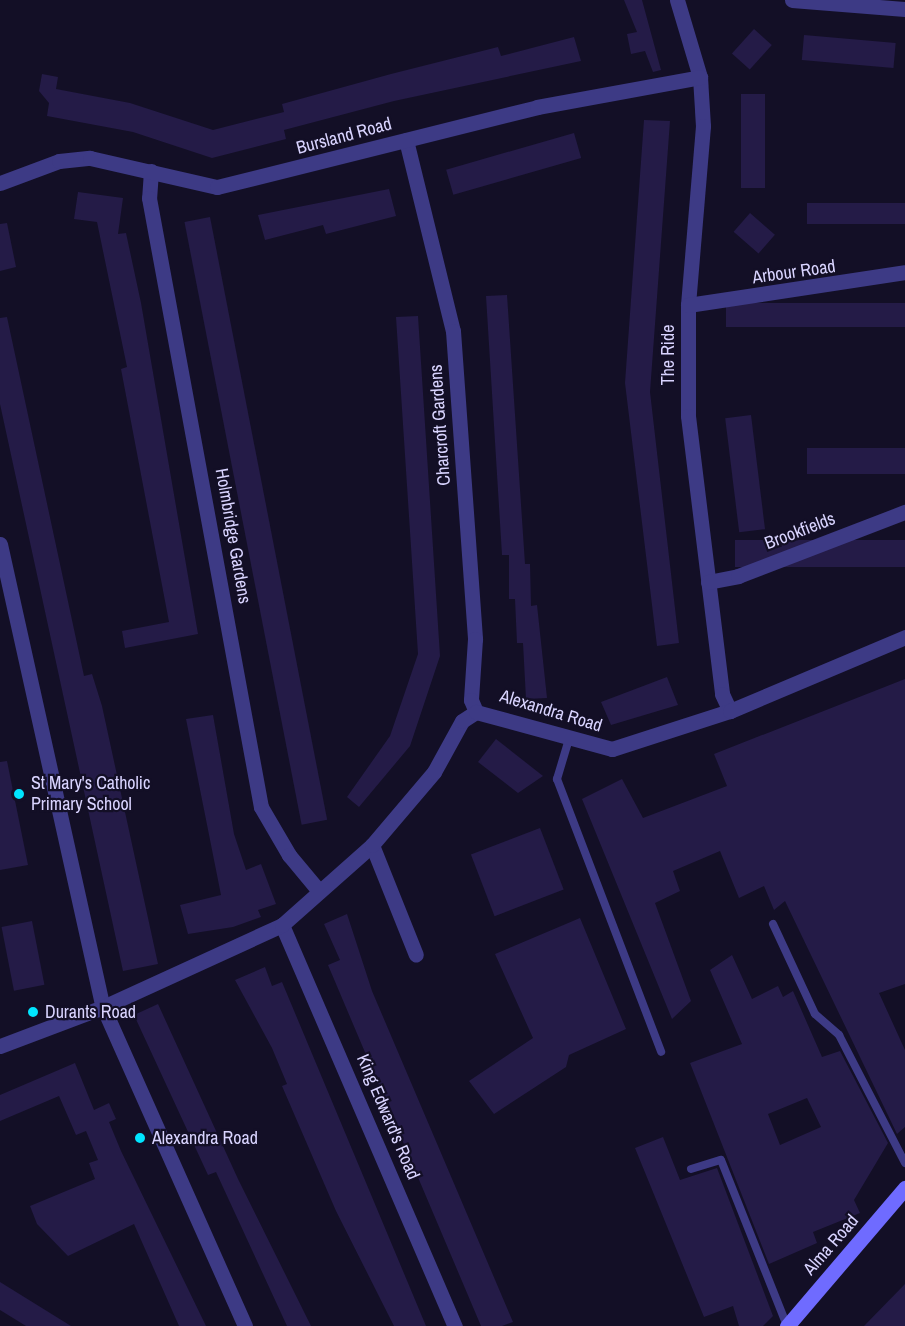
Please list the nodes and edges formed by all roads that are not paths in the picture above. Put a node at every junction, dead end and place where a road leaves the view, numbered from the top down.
1 (677, 0) edge
2 (792, 0) edge
3 (905, 9) edge
4 (700, 77) junction
5 (406, 140) junction
6 (151, 171) junction
7 (0, 183) edge
8 (905, 272) edge
9 (688, 305) junction
10 (905, 512) edge
11 (0, 544) edge
12 (708, 582) junction
13 (905, 637) edge
14 (730, 711) junction
15 (476, 712) junction
16 (569, 739) junction
17 (372, 845) junction
18 (319, 891) junction
19 (773, 924) dead end
20 (282, 926) junction
21 (416, 955) dead end
22 (103, 1007) junction
23 (0, 1046) edge
24 (661, 1052) dead end
25 (905, 1163) edge
26 (691, 1170) dead end
27 (905, 1188) edge
28 (245, 1326) edge
29 (455, 1326) edge
30 (787, 1326) edge

1 - 4 street, The Ride
2 - 3 street
4 - 5 street, Bursland Road
4 - 9 street, The Ride
5 - 6 street, Bursland Road
5 - 15 street, Charcroft Gardens
6 - 7 street, Bursland Road
6 - 18 street, Holmbridge Gardens
8 - 9 street, Arbour Road
9 - 12 street, The Ride
10 - 12 street, Brookfields
11 - 22 street
12 - 14 street, The Ride
13 - 14 street, Alexandra Road
14 - 16 street, Alexandra Road
15 - 16 street, Alexandra Road
15 - 17 street, Alexandra Road
16 - 24 lane
17 - 18 street, Alexandra Road
17 - 21 street
18 - 20 street, Alexandra Road
19 - 25 lane
20 - 22 street, Alexandra Road
20 - 29 street, King Edward's Road
22 - 23 street, Alexandra Road
22 - 28 street
26 - 30 lane
27 - 30 street, Alma Road

